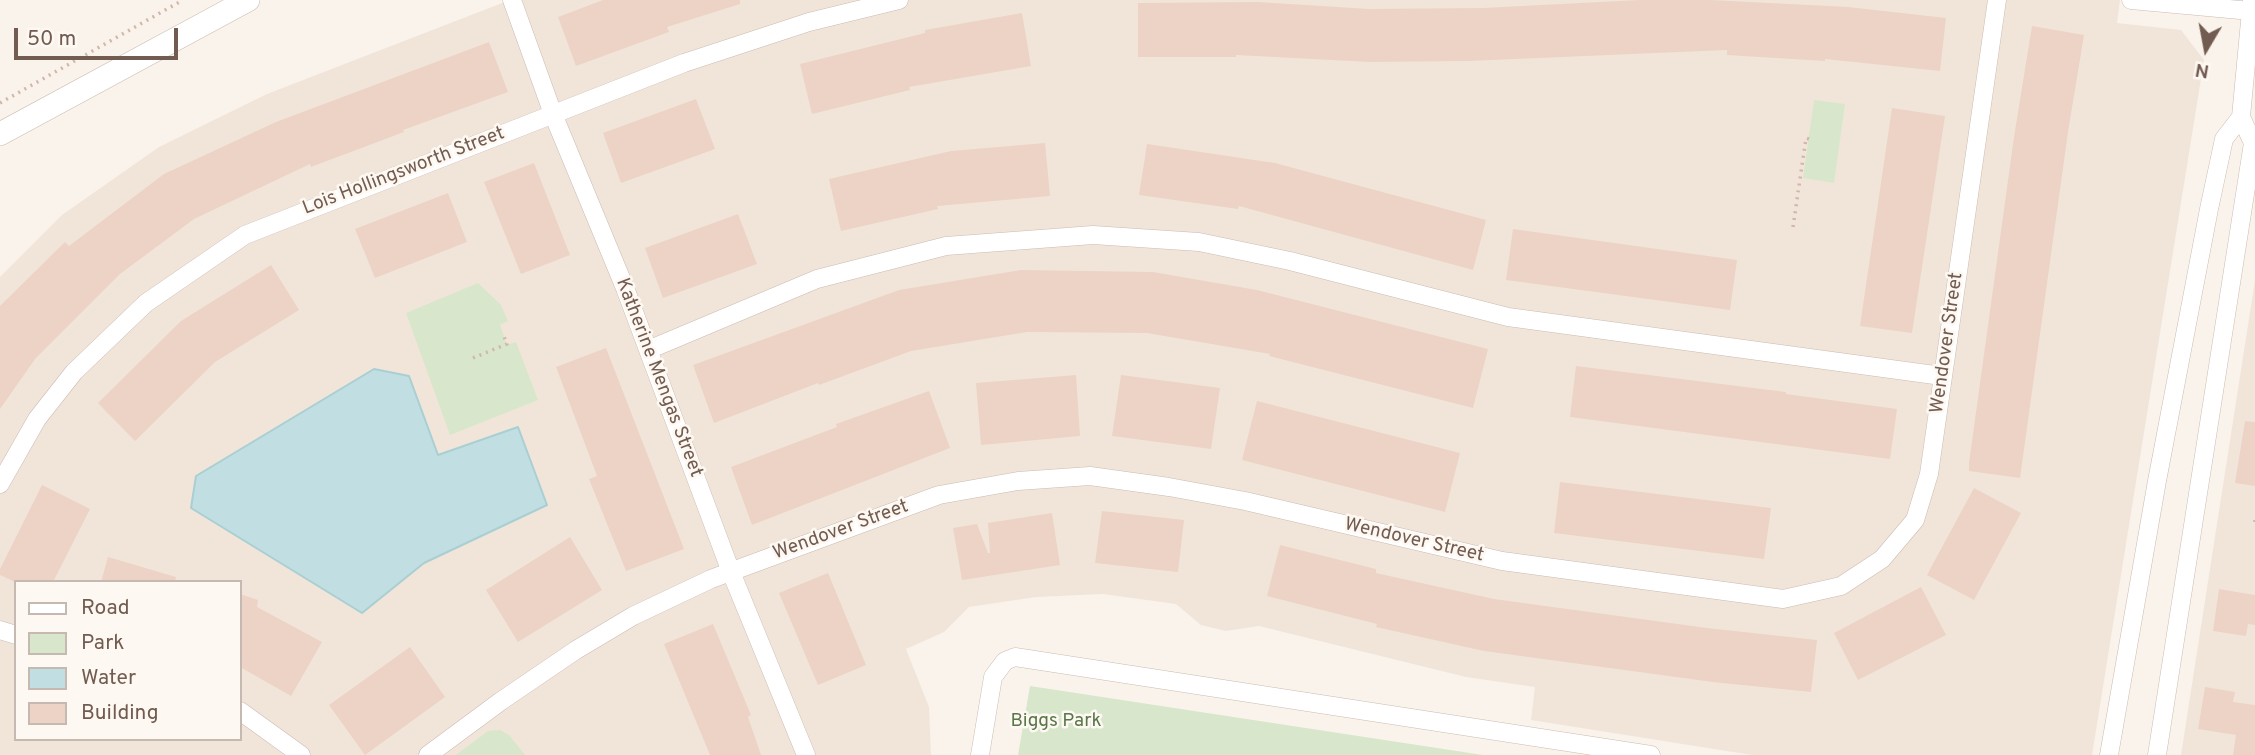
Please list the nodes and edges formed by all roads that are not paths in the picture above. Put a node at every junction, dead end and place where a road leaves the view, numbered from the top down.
1 (248, 0) edge
2 (512, 0) edge
3 (899, 0) edge
4 (1997, 0) edge
5 (2131, 0) edge
6 (2252, 6) edge
7 (553, 114) junction
8 (2241, 117) junction
9 (0, 134) edge
10 (648, 350) junction
11 (1942, 376) junction
12 (0, 484) edge
13 (731, 572) junction
14 (242, 712) edge
15 (301, 755) edge
16 (428, 755) edge
17 (806, 755) edge
18 (981, 755) edge
19 (1651, 755) edge
20 (2109, 755) edge
21 (2157, 755) edge

1 - 9 street
2 - 7 street, Katherine Mengas Street
3 - 7 street, Lois Hollingsworth Street
4 - 11 street, Wendover Street
5 - 6 street
6 - 8 street
7 - 10 street, Katherine Mengas Street
7 - 12 street, Lois Hollingsworth Street
8 - 20 street
8 - 21 street
10 - 11 street
10 - 13 street, Katherine Mengas Street
11 - 13 street, Wendover Street
13 - 16 street, Wendover Street
13 - 17 street, Katherine Mengas Street
14 - 15 street
18 - 19 street

